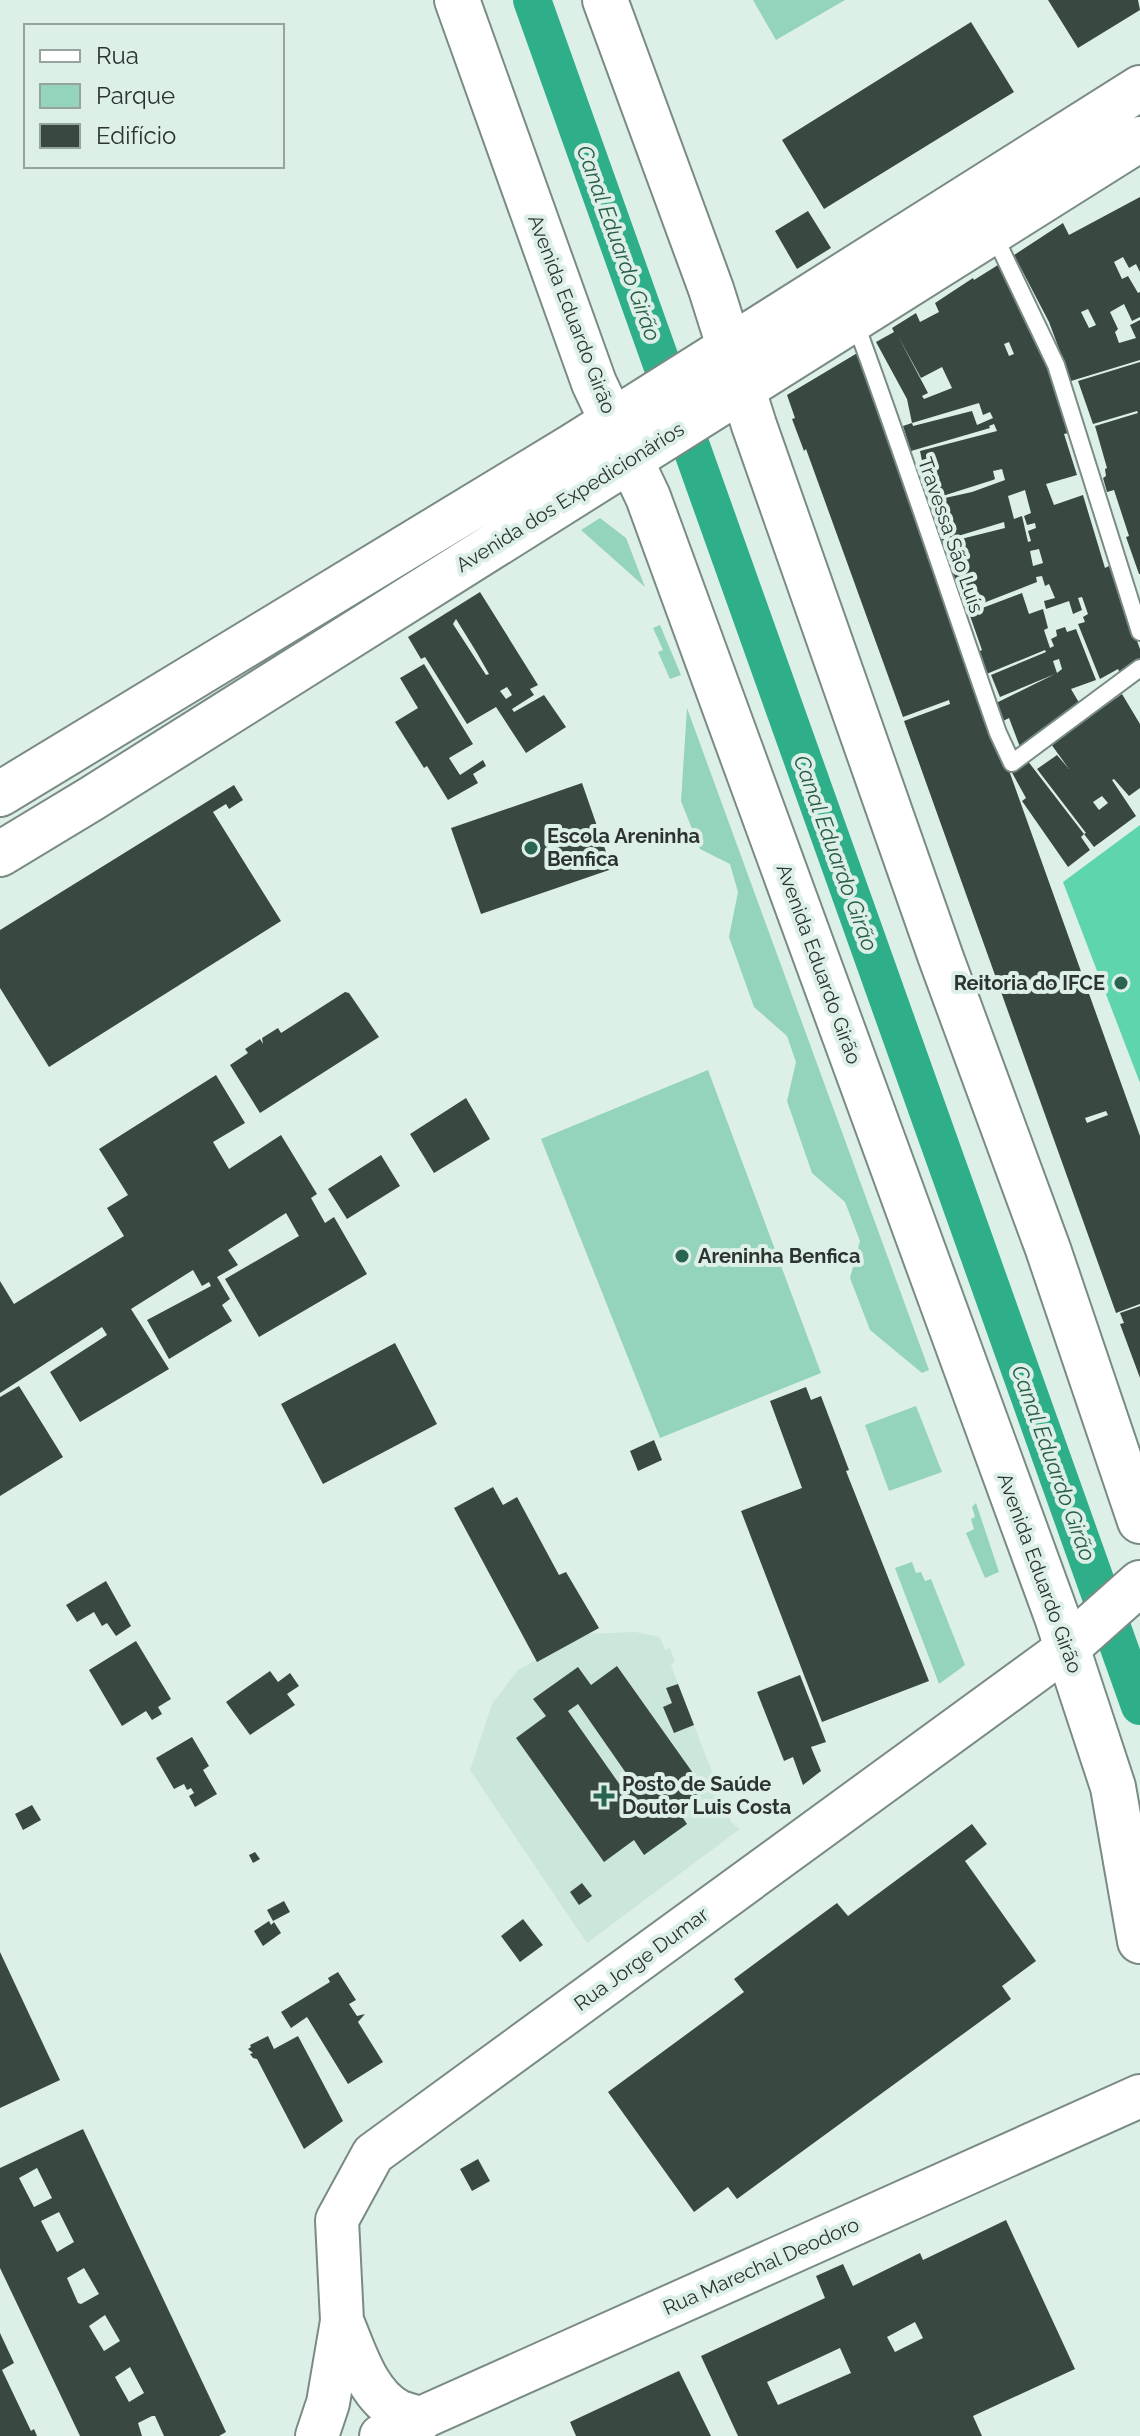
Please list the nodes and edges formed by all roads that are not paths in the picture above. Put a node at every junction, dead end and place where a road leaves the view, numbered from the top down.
1 (457, 0) edge
2 (605, 0) edge
3 (1140, 88) edge
4 (1140, 139) edge
5 (993, 233) junction
6 (854, 321) junction
7 (729, 345) junction
8 (743, 389) junction
9 (626, 411) junction
10 (645, 450) junction
11 (1140, 632) edge
12 (1140, 668) edge
13 (0, 794) edge
14 (0, 854) edge
15 (1140, 1521) edge
16 (1133, 1589) edge
17 (1080, 1636) junction
18 (1140, 1941) edge
19 (1140, 2096) edge
20 (342, 2321) junction
21 (422, 2419) junction
22 (317, 2436) edge
23 (381, 2436) edge

1 - 9 main road, Avenida Eduardo Girão
2 - 7 main road
3 - 7 main road, Avenida dos Expedicionários
4 - 5 main road, Avenida dos Expedicionários
5 - 6 main road, Avenida dos Expedicionários
5 - 11 lane
6 - 8 main road, Avenida dos Expedicionários
6 - 12 lane, Travessa São Luís
7 - 8 main road
7 - 9 main road, Avenida dos Expedicionários
8 - 10 main road, Avenida dos Expedicionários
8 - 15 main road
9 - 10 main road, Avenida Eduardo Girão
9 - 13 main road, Avenida dos Expedicionários
10 - 14 main road, Avenida dos Expedicionários
10 - 17 main road, Avenida Eduardo Girão
16 - 17 main road, Rua Jorge Dumar
17 - 18 main road, Avenida Eduardo Girão
17 - 20 street, Rua Jorge Dumar
19 - 21 street, Rua Marechal Deodoro
20 - 21 street
20 - 22 street, Rua Jorge Dumar
21 - 23 street, Rua Marechal Deodoro

